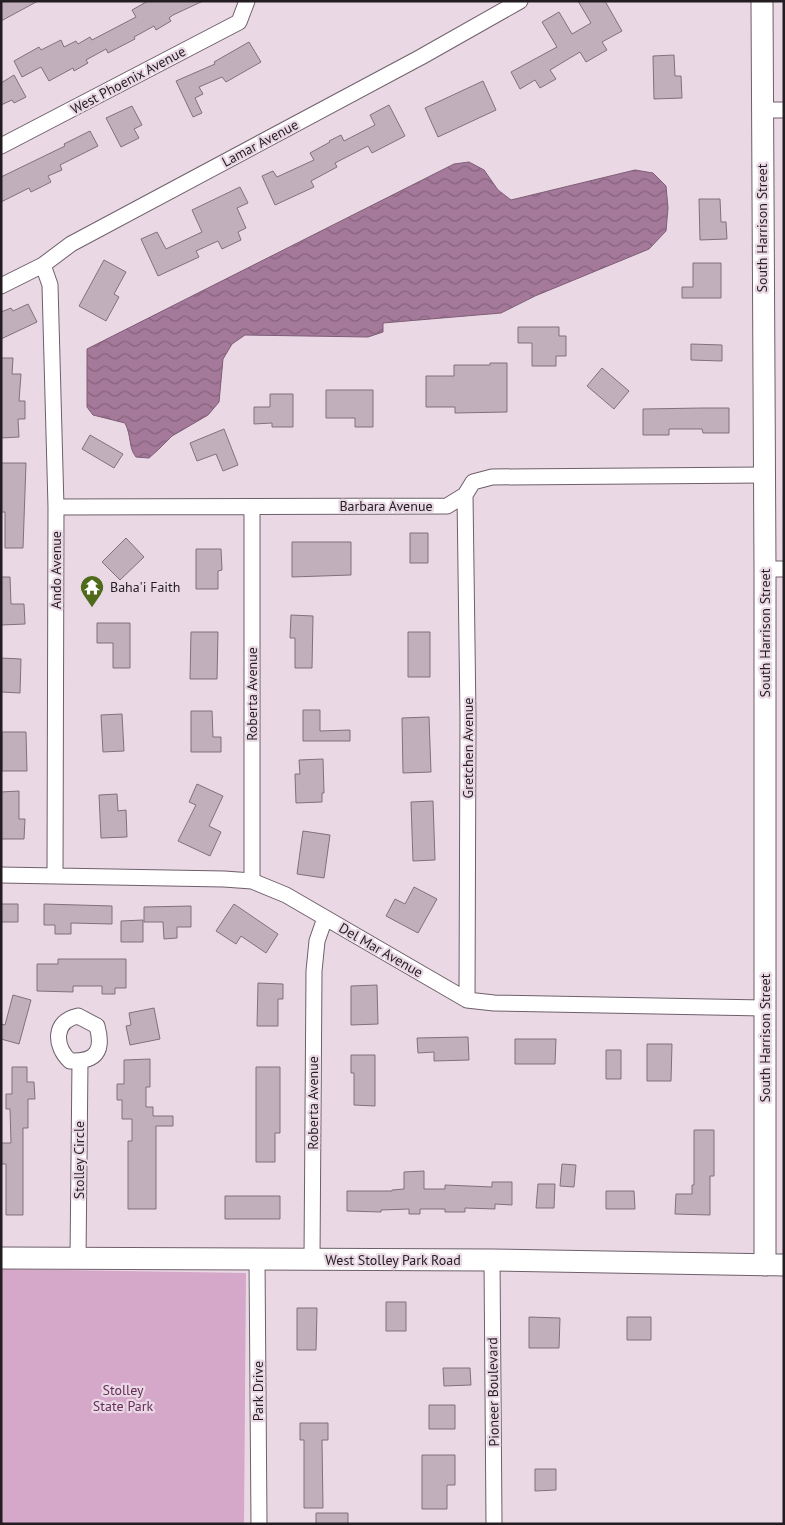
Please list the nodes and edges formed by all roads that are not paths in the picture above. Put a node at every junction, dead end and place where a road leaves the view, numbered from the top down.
1 (520, 1) edge
2 (762, 1) edge
3 (246, 3) edge
4 (762, 110) junction
5 (784, 110) edge
6 (1, 146) edge
7 (43, 265) junction
8 (1, 286) edge
9 (764, 475) junction
10 (465, 496) junction
11 (56, 507) junction
12 (252, 507) junction
13 (774, 569) edge
14 (1, 876) edge
15 (55, 876) junction
16 (252, 881) junction
17 (325, 918) junction
18 (467, 1000) junction
19 (765, 1008) junction
20 (80, 1061) dead end
21 (1, 1258) edge
22 (78, 1259) junction
23 (257, 1259) junction
24 (312, 1259) junction
25 (492, 1260) junction
26 (774, 1265) edge
27 (259, 1524) edge
28 (494, 1524) edge

1 - 7 street, Lamar Avenue
2 - 4 main road, South Harrison Street
3 - 6 street, West Phoenix Avenue
4 - 5 street
4 - 9 main road, South Harrison Street
7 - 8 street, Lamar Avenue
7 - 11 street, Ando Avenue
9 - 10 street, Barbara Avenue
9 - 13 main road, South Harrison Street
10 - 12 street, Barbara Avenue
10 - 18 street, Gretchen Avenue
11 - 12 street, Barbara Avenue
11 - 15 street, Ando Avenue
12 - 16 street, Roberta Avenue
13 - 19 main road, South Harrison Street
14 - 15 street, Del Mar Avenue
15 - 16 street, Del Mar Avenue
16 - 17 street, Del Mar Avenue
17 - 18 street, Del Mar Avenue
17 - 24 street, Roberta Avenue
18 - 19 street, Del Mar Avenue
19 - 26 main road, South Harrison Street
20 - 22 street, Stolley Circle
21 - 22 main road, West Stolley Park Road
22 - 23 main road, West Stolley Park Road
23 - 24 main road, West Stolley Park Road
23 - 27 street, Park Drive
24 - 25 main road, West Stolley Park Road
25 - 26 main road, West Stolley Park Road
25 - 28 street, Pioneer Boulevard

